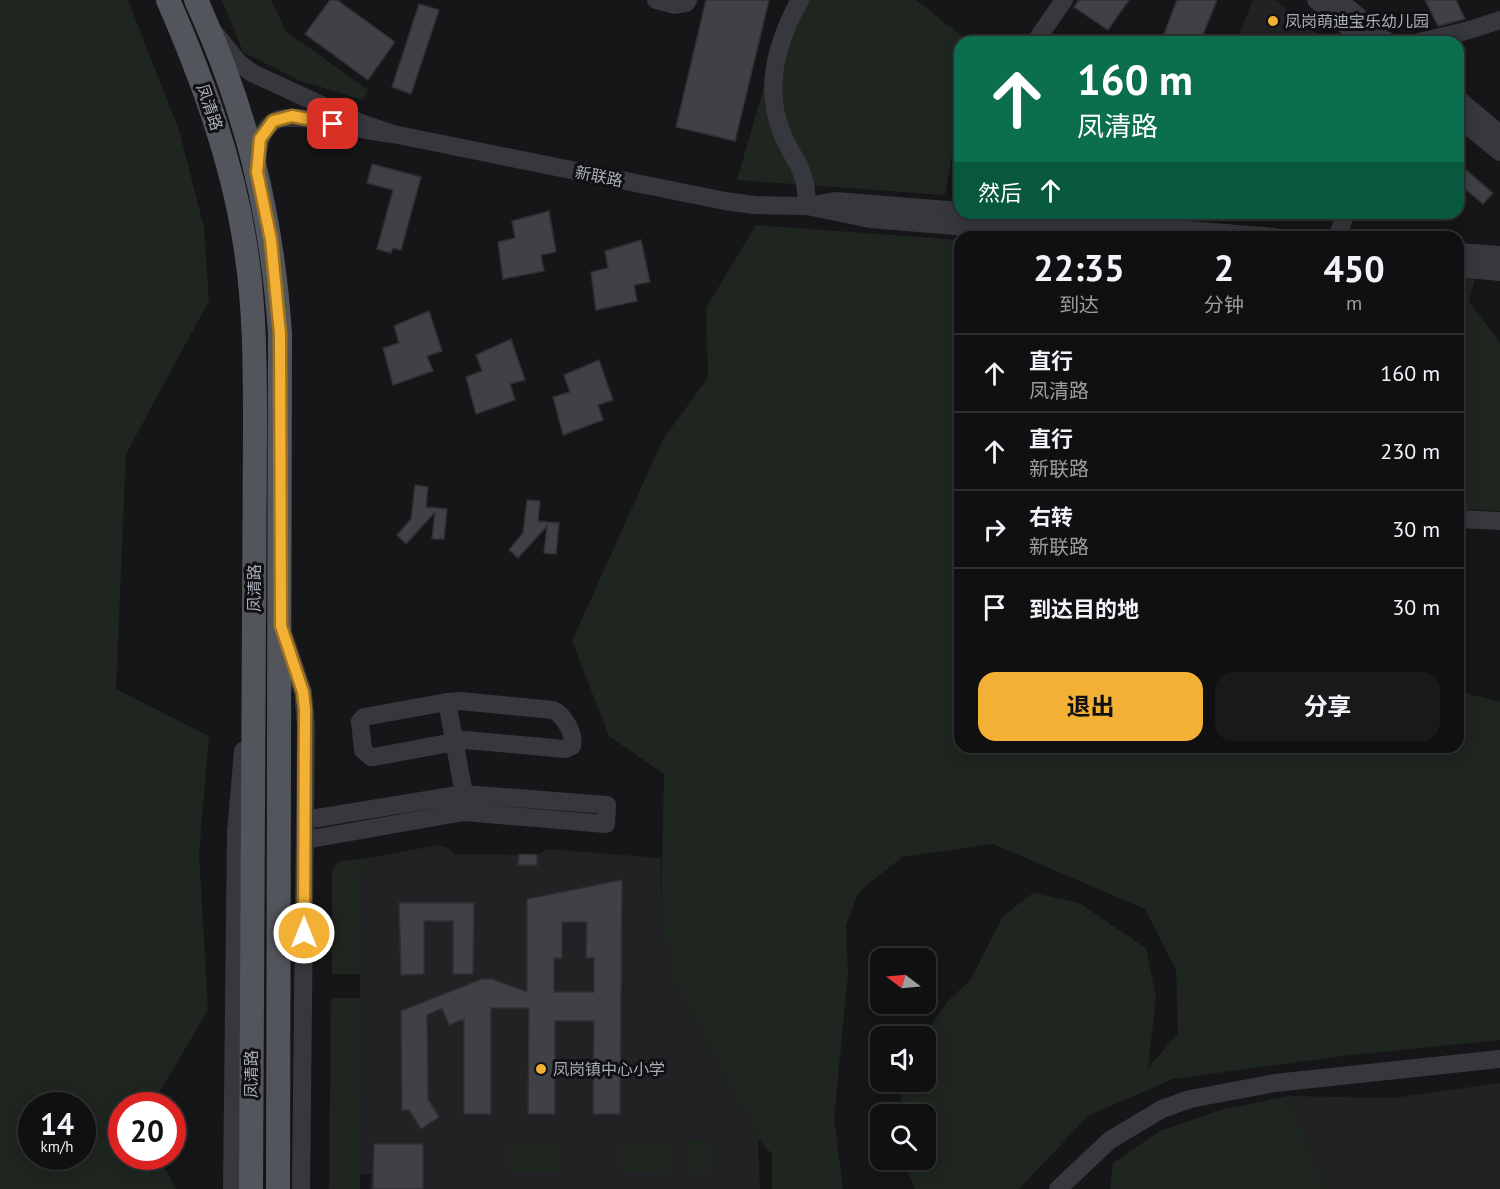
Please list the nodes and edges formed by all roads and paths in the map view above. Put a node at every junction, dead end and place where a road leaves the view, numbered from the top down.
1 (168, 0) edge
2 (656, 0) edge
3 (688, 0) edge
4 (800, 0) edge
5 (1064, 0) edge
6 (1316, 0) edge
7 (1339, 0) edge
8 (201, 11) edge
9 (1500, 20) edge
10 (1039, 36) edge
11 (1358, 36) edge
12 (1381, 36) edge
13 (1445, 36) edge
14 (1464, 104) edge
15 (1464, 123) edge
16 (393, 134) junction
17 (1500, 134) edge
18 (1500, 152) edge
19 (257, 172) junction
20 (807, 206) junction
21 (954, 211) edge
22 (1053, 219) edge
23 (1014, 231) edge
24 (1200, 231) edge
25 (1464, 252) edge
26 (1500, 255) edge
27 (1464, 269) edge
28 (1500, 272) edge
29 (1464, 519) edge
30 (1500, 521) edge
31 (281, 626) junction
32 (254, 642) junction
33 (447, 702) junction
34 (454, 742) junction
35 (464, 794) junction
36 (305, 820) junction
37 (305, 840) junction
38 (1500, 1059) edge
39 (232, 1189) edge
40 (251, 1189) edge
41 (278, 1189) edge
42 (301, 1189) edge
43 (1058, 1189) edge

1 - 32 main road, 凤清路
2 - 3 street
4 - 20 street
5 - 10 street
6 - 11 street
7 - 12 street
8 - 16 street, 新联路
8 - 19 main road, 凤清路
9 - 13 street
14 - 17 street
15 - 18 street
16 - 19 street, 新联路
16 - 20 street, 新联路
19 - 31 main road, 凤清路
20 - 21 street, 新联路
20 - 23 street, 新联路
22 - 24 street
25 - 26 street
27 - 28 street
29 - 30 street
31 - 36 street
31 - 41 main road, 凤清路
32 - 39 street
32 - 40 main road, 凤清路
33 - 34 street
33 - 34 street
33 - 34 street
34 - 35 street
35 - 36 street
35 - 37 street
36 - 37 street
37 - 42 street
38 - 43 street

